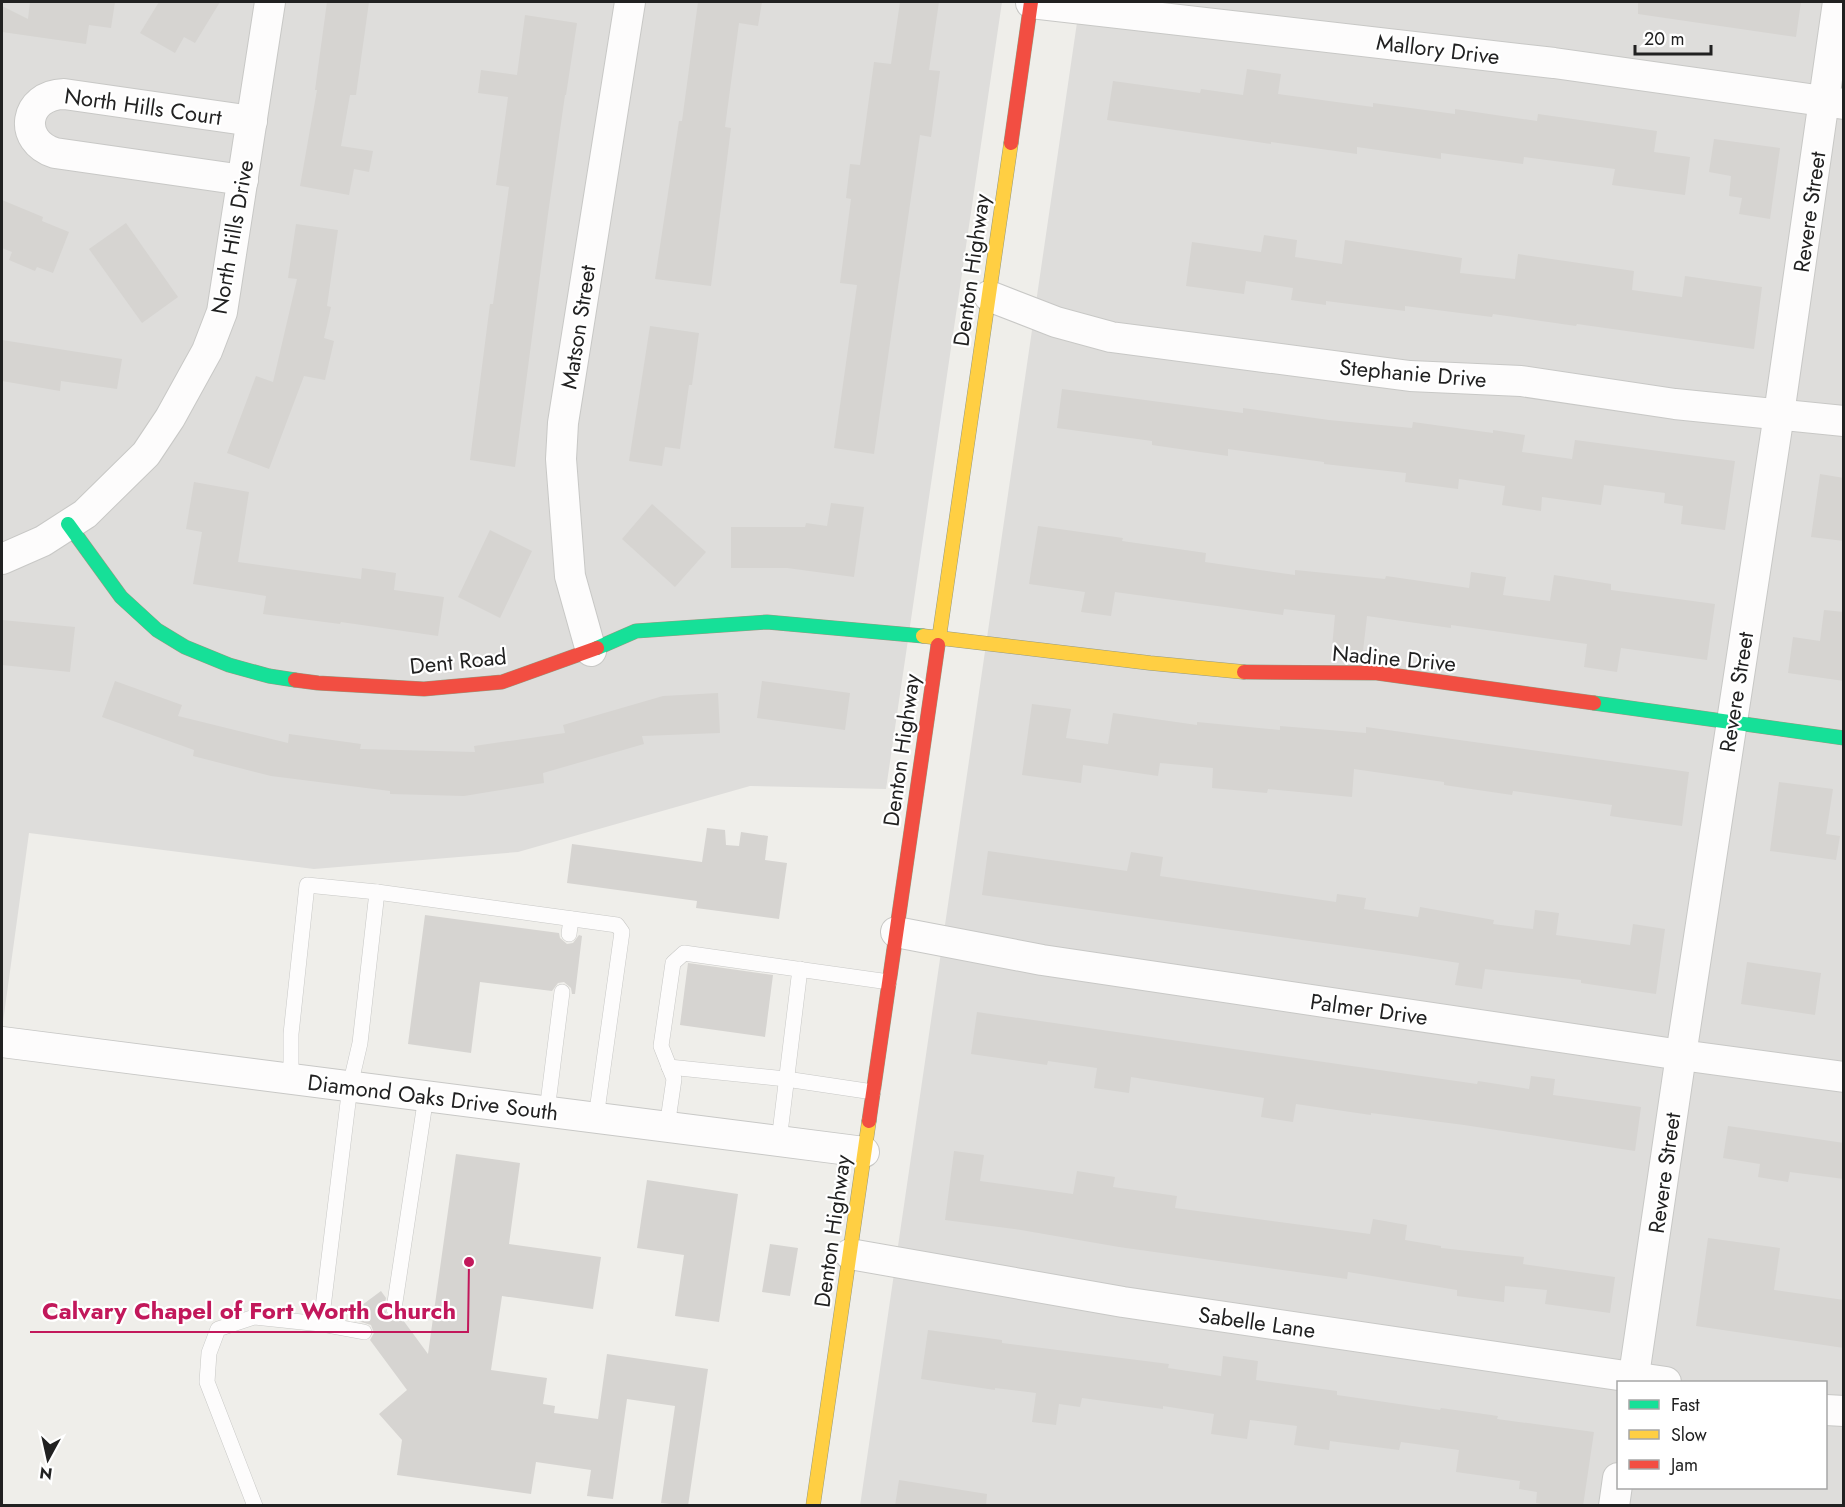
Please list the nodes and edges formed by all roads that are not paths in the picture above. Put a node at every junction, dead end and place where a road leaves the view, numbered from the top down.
1 (270, 2) edge
2 (630, 2) edge
3 (1031, 2) edge
4 (1838, 2) edge
5 (1834, 102) edge
6 (252, 121) junction
7 (243, 180) junction
8 (989, 296) junction
9 (1779, 414) junction
10 (1844, 421) edge
11 (68, 524) junction
12 (2, 560) edge
13 (939, 637) junction
14 (591, 651) junction
15 (1732, 722) junction
16 (1844, 738) edge
17 (377, 892) junction
18 (896, 932) junction
19 (800, 969) junction
20 (889, 982) junction
21 (562, 992) dead end
22 (2, 1042) edge
23 (1680, 1055) junction
24 (669, 1067) junction
25 (1844, 1077) edge
26 (786, 1078) junction
27 (291, 1079) junction
28 (350, 1086) junction
29 (873, 1092) junction
30 (426, 1096) junction
31 (547, 1111) junction
32 (596, 1118) junction
33 (667, 1127) junction
34 (779, 1141) junction
35 (864, 1152) junction
36 (850, 1254) junction
37 (394, 1309) dead end
38 (321, 1324) junction
39 (364, 1332) dead end
40 (1634, 1380) edge
41 (1827, 1410) edge
42 (1844, 1412) edge
43 (1617, 1485) edge
44 (255, 1506) edge
45 (813, 1506) edge
46 (1614, 1506) edge

1 - 6 street, North Hills Drive
2 - 14 street, Matson Street
3 - 5 street, Mallory Drive
3 - 8 street, Denton Highway
4 - 5 street, Revere Street
5 - 9 street, Revere Street
6 - 7 street, North Hills Drive
6 - 7 street, North Hills Court
7 - 11 street, North Hills Drive
8 - 9 street, Stephanie Drive
8 - 13 street, Denton Highway
9 - 10 street, Stephanie Drive
9 - 15 street, Revere Street
11 - 12 street, North Hills Drive
11 - 14 street, Dent Road
13 - 14 street, Dent Road
13 - 15 street, Nadine Drive
13 - 18 street, Denton Highway
15 - 16 street, Nadine Drive
15 - 23 street, Revere Street
17 - 27 lane
17 - 28 lane
17 - 32 lane
18 - 20 street, Denton Highway
18 - 23 street, Palmer Drive
19 - 20 lane
19 - 24 lane
19 - 26 lane
20 - 29 street, Denton Highway
21 - 31 lane
22 - 27 street, Diamond Oaks Drive South
23 - 25 street, Palmer Drive
23 - 40 street, Revere Street
24 - 26 lane
24 - 33 lane
26 - 29 lane
26 - 34 lane
27 - 28 street, Diamond Oaks Drive South
28 - 30 street, Diamond Oaks Drive South
28 - 38 lane
29 - 35 street, Denton Highway
30 - 31 street, Diamond Oaks Drive South
30 - 37 lane
31 - 32 street, Diamond Oaks Drive South
32 - 33 street, Diamond Oaks Drive South
33 - 34 street, Diamond Oaks Drive South
34 - 35 street, Diamond Oaks Drive South
35 - 36 street, Denton Highway
36 - 40 street, Sabelle Lane
36 - 45 street, Denton Highway
38 - 39 lane
38 - 44 lane
41 - 42 street
43 - 46 street

